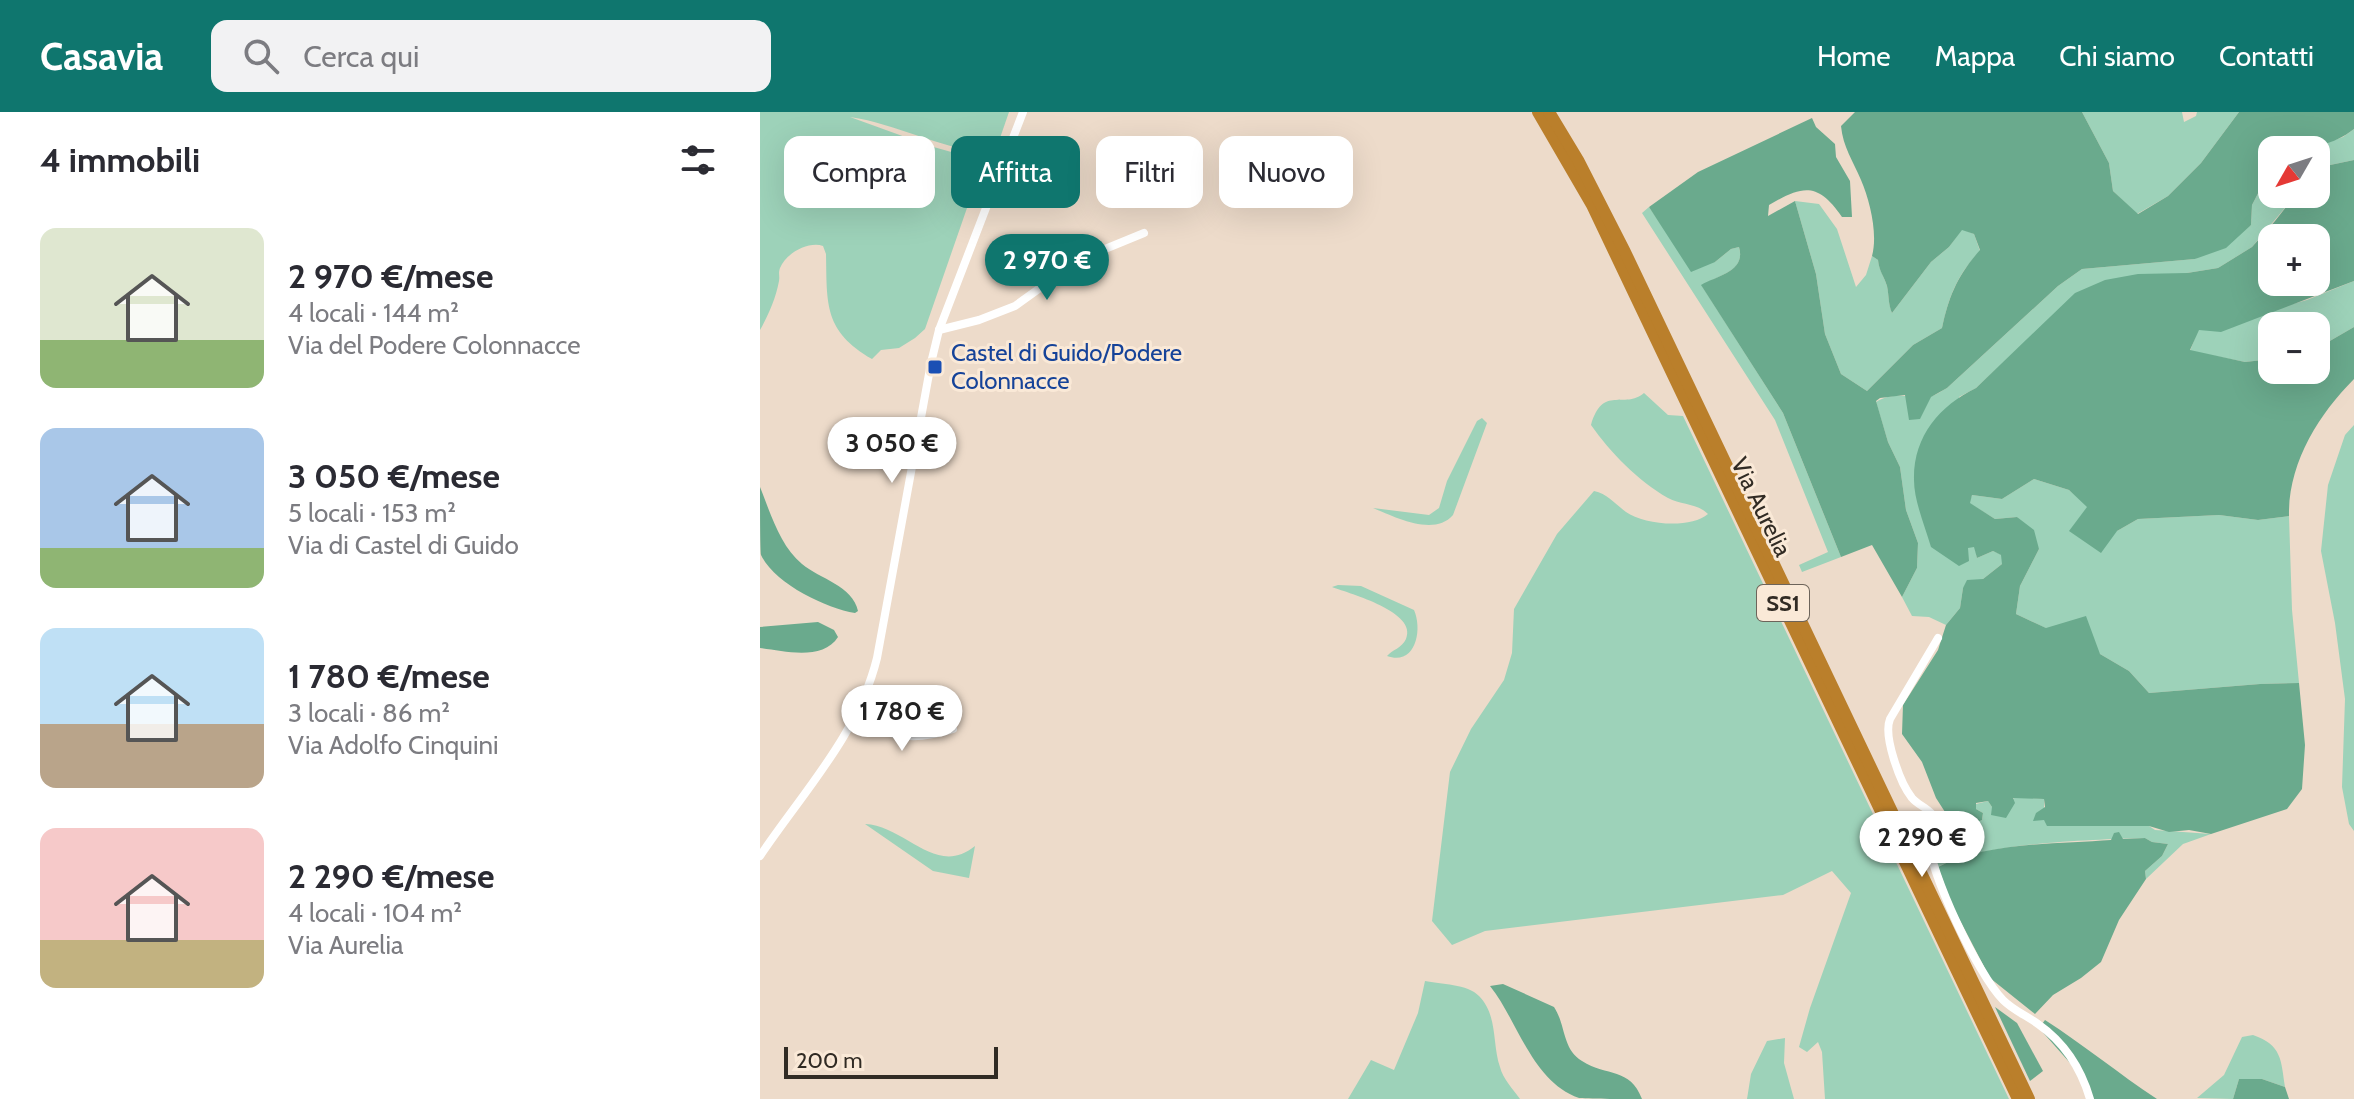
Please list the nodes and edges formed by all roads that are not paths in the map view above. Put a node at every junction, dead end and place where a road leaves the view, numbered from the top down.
1 (1023, 112) edge
2 (1538, 112) edge
3 (1549, 112) edge
4 (1144, 233) dead end
5 (939, 330) junction
6 (1938, 638) dead end
7 (854, 721) junction
8 (953, 729) dead end
9 (760, 856) edge
10 (2018, 1099) edge
11 (2029, 1099) edge
12 (2090, 1099) edge

1 - 5 street
2 - 10 highway, Via Aurelia / SS1
3 - 11 highway, Via Aurelia / SS1
4 - 5 street
5 - 7 street
6 - 12 street
7 - 8 street
7 - 9 street

